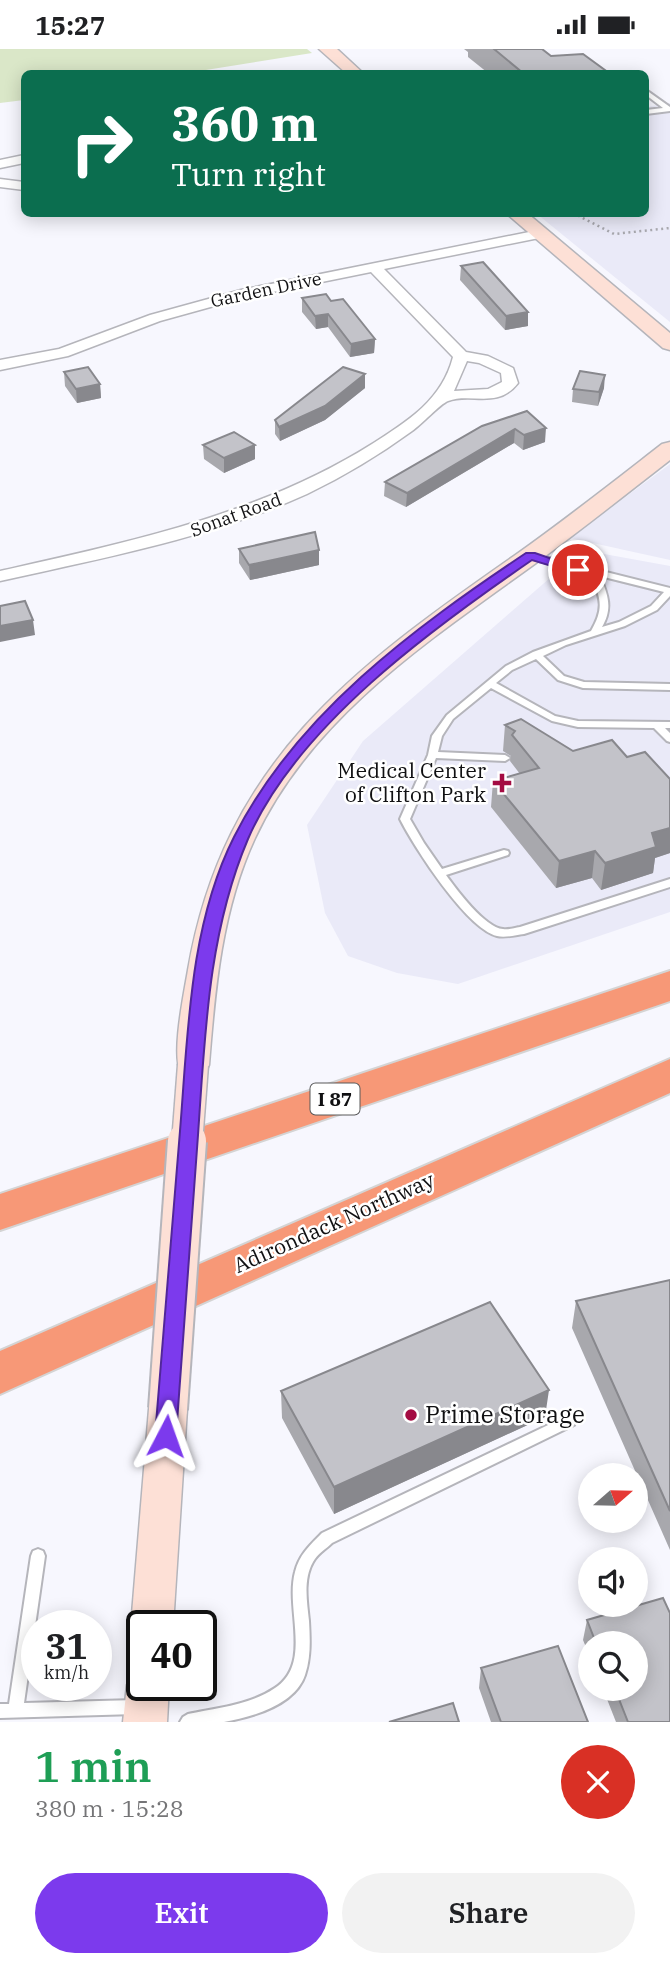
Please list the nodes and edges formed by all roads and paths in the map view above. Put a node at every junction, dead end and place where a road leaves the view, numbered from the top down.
1 (327, 49) edge
2 (352, 70) edge
3 (649, 94) edge
4 (649, 99) edge
5 (655, 99) junction
6 (669, 109) edge
7 (649, 112) edge
8 (21, 160) edge
9 (0, 164) edge
10 (0, 183) edge
11 (21, 186) edge
12 (519, 217) edge
13 (582, 217) edge
14 (670, 228) edge
15 (538, 234) junction
16 (374, 267) junction
17 (670, 344) edge
18 (461, 356) junction
19 (0, 365) edge
20 (446, 396) junction
21 (670, 449) edge
22 (530, 556) junction
23 (595, 574) junction
24 (0, 576) edge
25 (670, 591) edge
26 (595, 632) junction
27 (536, 654) junction
28 (490, 684) junction
29 (670, 687) edge
30 (656, 724) junction
31 (670, 725) edge
32 (670, 739) edge
33 (433, 755) junction
34 (505, 758) dead end
35 (504, 853) dead end
36 (440, 873) junction
37 (670, 883) edge
38 (670, 986) edge
39 (670, 1075) edge
40 (0, 1212) edge
41 (0, 1373) edge
42 (569, 1422) dead end
43 (38, 1556) dead end
44 (153, 1610) edge
45 (146, 1705) edge
46 (8, 1711) edge
47 (188, 1722) edge

1 - 2 street
3 - 5 lane
4 - 5 lane
5 - 6 lane
6 - 7 lane
8 - 9 street
10 - 11 street
12 - 15 street
13 - 14 path
15 - 16 street, Garden Drive
15 - 17 street
16 - 18 street
16 - 19 street, Garden Drive
18 - 20 street, Sonat Road
18 - 20 street
20 - 24 street, Sonat Road
21 - 22 street
22 - 23 lane
22 - 44 street, bridge
23 - 25 lane
23 - 26 lane
25 - 26 lane
26 - 27 lane
27 - 28 lane
27 - 29 lane
28 - 30 lane
28 - 33 lane
30 - 31 lane
30 - 32 lane
33 - 34 lane
33 - 36 lane
35 - 36 lane
36 - 37 lane
38 - 40 highway, I 87
39 - 41 highway, Adirondack Northway
42 - 47 lane
43 - 46 lane
45 - 46 lane

